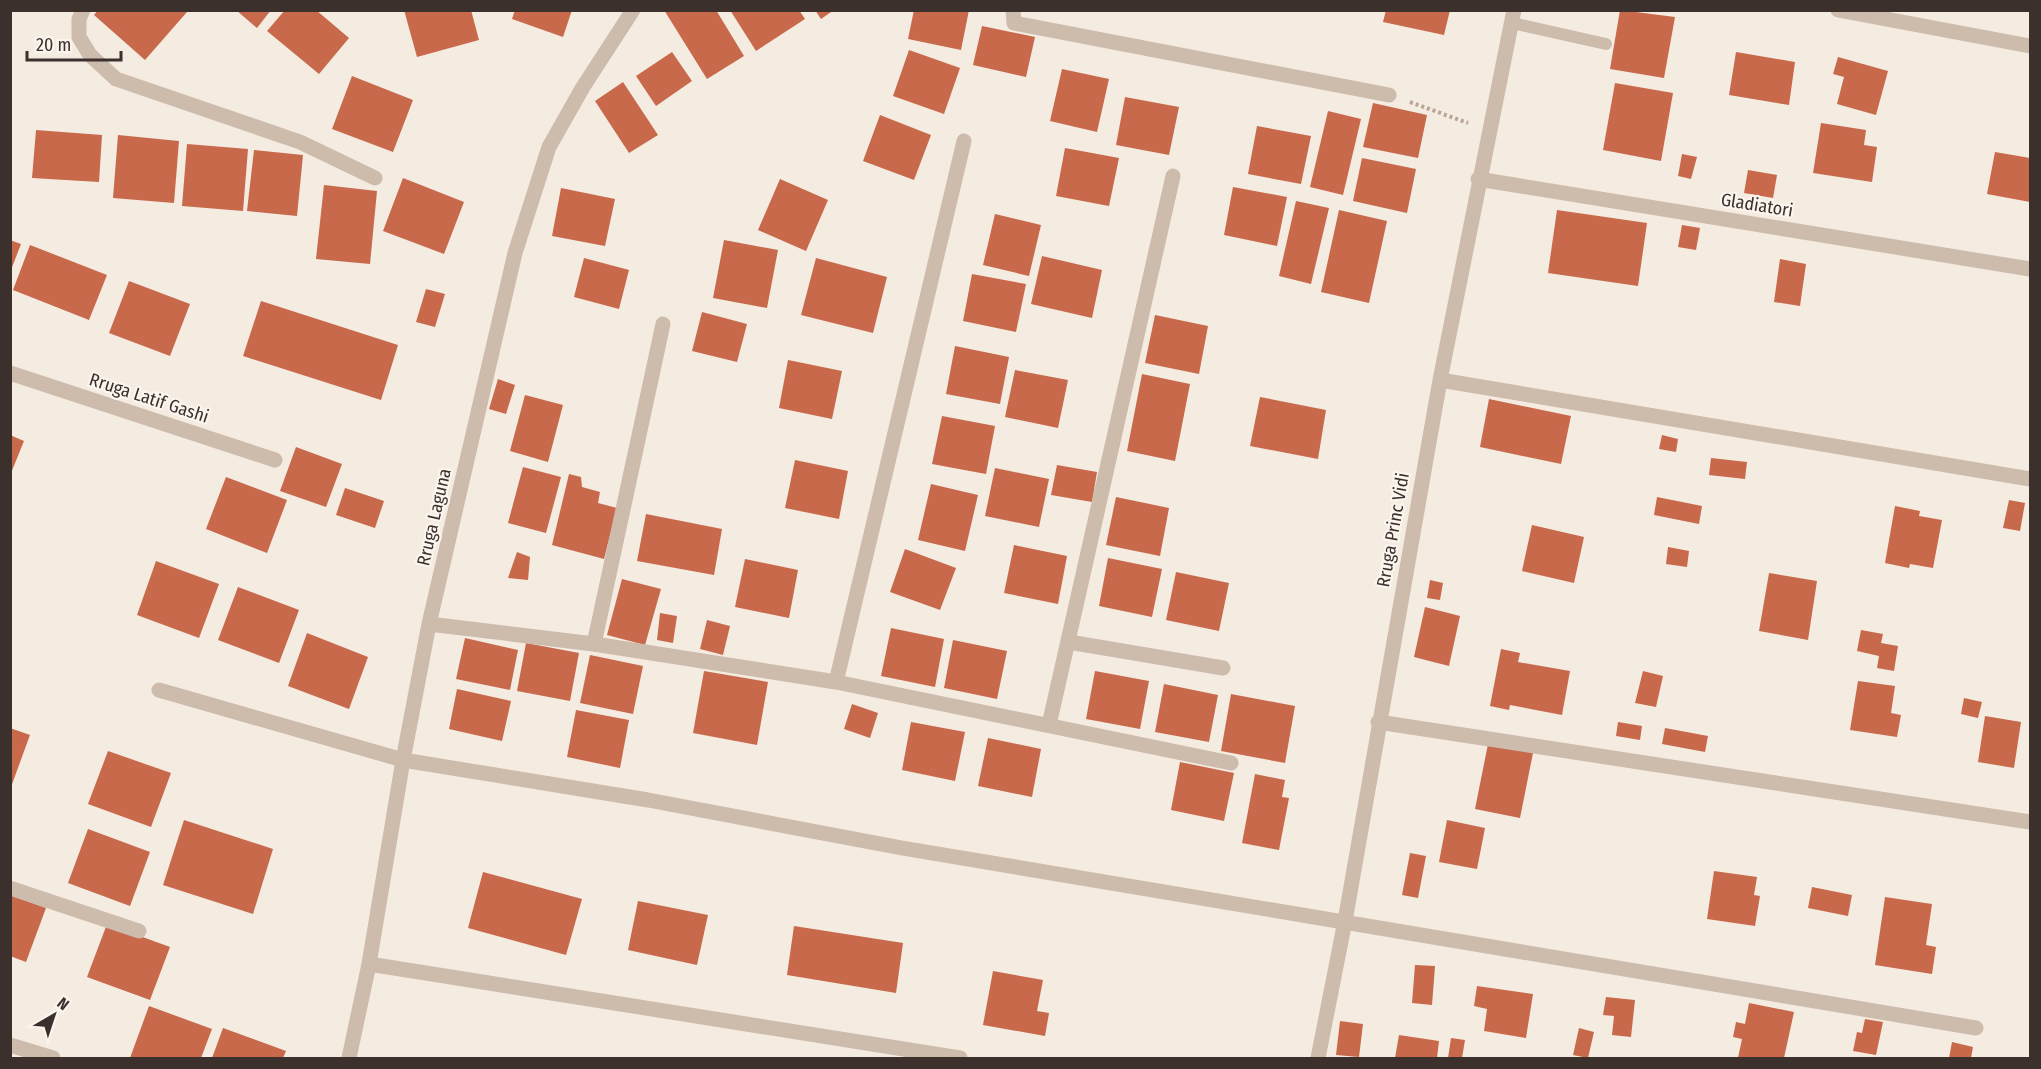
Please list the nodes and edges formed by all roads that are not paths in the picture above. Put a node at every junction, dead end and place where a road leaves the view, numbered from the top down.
1 (83, 10) edge
2 (633, 10) edge
3 (1013, 10) edge
4 (1838, 10) edge
5 (1513, 17) edge
6 (1606, 44) dead end
7 (2031, 46) edge
8 (1389, 95) road end
9 (964, 141) dead end
10 (1173, 176) dead end
11 (375, 178) dead end
12 (1478, 179) junction
13 (2031, 269) edge
14 (663, 324) dead end
15 (10, 373) edge
16 (1440, 380) junction
17 (275, 460) dead end
18 (2031, 479) edge
19 (429, 624) junction
20 (1069, 642) junction
21 (594, 644) junction
22 (1223, 668) dead end
23 (836, 682) junction
24 (159, 690) dead end
25 (1378, 722) junction
26 (1049, 725) junction
27 (403, 760) junction
28 (1231, 763) dead end
29 (2031, 822) edge
30 (10, 888) edge
31 (1345, 921) junction
32 (139, 931) dead end
33 (369, 964) junction
34 (1976, 1028) dead end
35 (10, 1045) edge
36 (53, 1059) edge
37 (349, 1059) edge
38 (960, 1059) edge
39 (1318, 1059) edge

1 - 11 street
2 - 19 street, Rruga Laguna
3 - 8 street
4 - 7 street
5 - 6 lane
5 - 12 street, Rruga Princ Vidi
9 - 23 street
10 - 20 street
12 - 13 street, Gladiatori
12 - 16 street, Rruga Princ Vidi
14 - 21 street
15 - 17 street, Rruga Latif Gashi
16 - 18 street
16 - 25 street, Rruga Princ Vidi
19 - 21 street
19 - 27 street, Rruga Laguna
20 - 22 street
20 - 26 street
21 - 23 street
23 - 26 street
24 - 27 street
25 - 29 street
25 - 31 street, Rruga Princ Vidi
26 - 28 street
27 - 31 street
27 - 33 street, Rruga Laguna
30 - 32 street
31 - 34 street
31 - 39 street, Rruga Princ Vidi
33 - 37 street, Rruga Laguna
33 - 38 street
35 - 36 street

